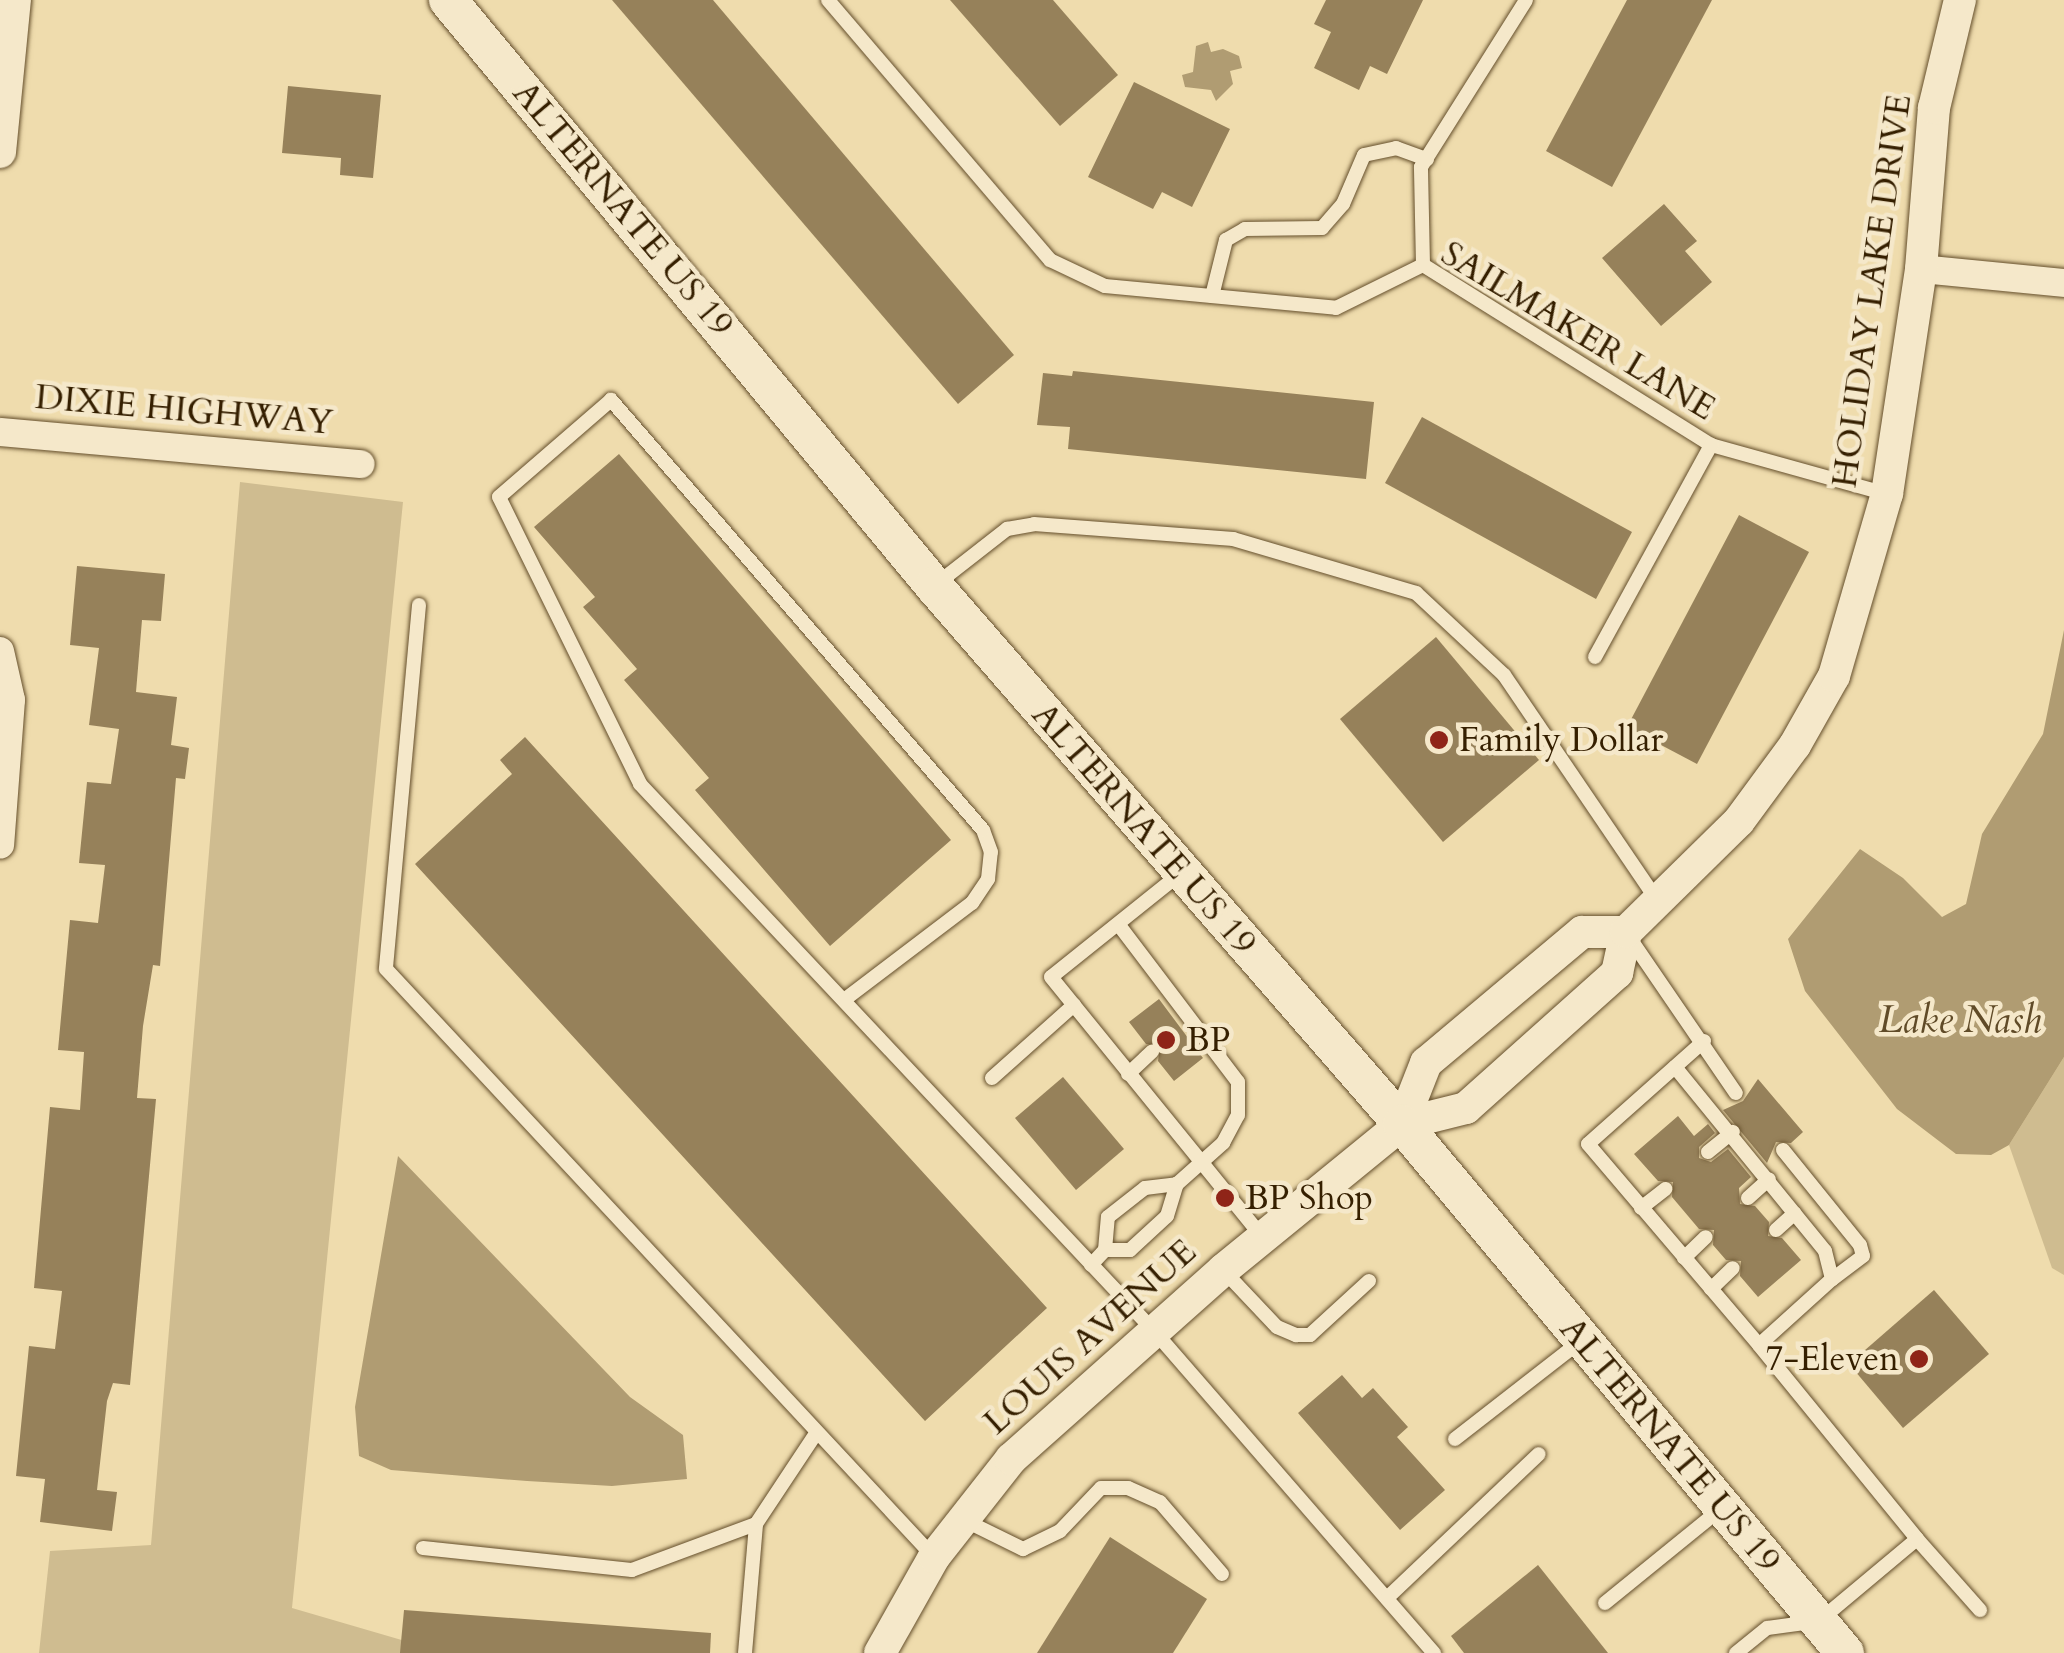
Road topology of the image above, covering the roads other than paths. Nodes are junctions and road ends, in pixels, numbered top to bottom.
1 (15, 0) edge
2 (448, 0) edge
3 (828, 0) edge
4 (1526, 0) edge
5 (1960, 0) edge
6 (0, 152) edge
7 (1427, 158) junction
8 (1423, 264) junction
9 (1921, 269) junction
10 (2064, 283) edge
11 (1212, 296) junction
12 (0, 432) edge
13 (1711, 446) junction
14 (361, 464) dead end
15 (1887, 494) junction
16 (934, 586) junction
17 (420, 605) dead end
18 (0, 651) edge
19 (1596, 657) dead end
20 (0, 845) edge
21 (1182, 873) junction
22 (1658, 902) junction
23 (1118, 924) junction
24 (1626, 932) junction
25 (844, 1000) junction
26 (1074, 1004) junction
27 (1704, 1041) junction
28 (1152, 1052) dead end
29 (1675, 1067) junction
30 (1128, 1074) junction
31 (992, 1078) dead end
32 (1736, 1094) dead end
33 (1402, 1124) junction
34 (1733, 1132) junction
35 (1782, 1150) dead end
36 (1708, 1152) dead end
37 (1200, 1165) junction
38 (1768, 1179) junction
39 (1177, 1184) junction
40 (1665, 1189) dead end
41 (1748, 1198) dead end
42 (1641, 1208) junction
43 (1796, 1213) junction
44 (1776, 1230) dead end
45 (1263, 1238) junction
46 (1706, 1238) dead end
47 (1105, 1250) junction
48 (1684, 1258) junction
49 (1091, 1265) junction
50 (1733, 1268) dead end
51 (1223, 1270) junction
52 (1832, 1278) junction
53 (1369, 1281) dead end
54 (1711, 1289) junction
55 (1154, 1332) junction
56 (1582, 1340) junction
57 (1759, 1345) junction
58 (817, 1432) junction
59 (1455, 1438) dead end
60 (1539, 1454) dead end
61 (1722, 1508) junction
62 (963, 1520) junction
63 (756, 1524) junction
64 (1917, 1540) junction
65 (422, 1548) dead end
66 (934, 1557) junction
67 (1222, 1574) dead end
68 (1387, 1598) junction
69 (1604, 1603) dead end
70 (1980, 1610) dead end
71 (1818, 1621) junction
72 (745, 1653) edge
73 (880, 1653) edge
74 (1434, 1653) edge
75 (1736, 1653) edge
76 (1846, 1653) edge

1 - 6 street
2 - 16 main road, ALTERNATE US 19
3 - 11 lane, SAILMAKER LANE
4 - 7 lane
5 - 9 street, HOLIDAY LAKE DRIVE
7 - 8 lane
7 - 11 lane
8 - 11 lane, SAILMAKER LANE
8 - 13 lane, SAILMAKER LANE
9 - 10 street
9 - 15 street, HOLIDAY LAKE DRIVE
12 - 14 street, DIXIE HIGHWAY
13 - 15 lane, SAILMAKER LANE
13 - 19 lane
15 - 22 street, HOLIDAY LAKE DRIVE
16 - 21 main road, ALTERNATE US 19
16 - 22 lane
17 - 58 lane
18 - 20 street
21 - 23 lane
21 - 33 main road, ALTERNATE US 19
22 - 24 street, HOLIDAY LAKE DRIVE
23 - 26 lane
23 - 37 lane
24 - 27 lane
24 - 33 street, HOLIDAY LAKE DRIVE
24 - 33 street
25 - 25 lane
25 - 49 lane
26 - 30 lane
26 - 31 lane
27 - 29 lane
27 - 32 lane
28 - 30 lane
29 - 34 lane
29 - 42 lane
30 - 37 lane
33 - 45 street, LOUIS AVENUE
33 - 56 main road, ALTERNATE US 19
34 - 36 lane
34 - 38 lane
35 - 52 lane
37 - 39 lane
37 - 45 lane
38 - 41 lane
38 - 43 lane
39 - 47 lane
39 - 47 lane
40 - 42 lane
42 - 48 lane
43 - 44 lane
43 - 52 lane
45 - 51 street, LOUIS AVENUE
46 - 48 lane
47 - 49 lane
48 - 54 lane
49 - 55 lane
50 - 54 lane
51 - 53 lane
51 - 55 street, LOUIS AVENUE
52 - 57 lane
54 - 57 lane
55 - 62 street, LOUIS AVENUE
55 - 68 lane
56 - 59 lane
56 - 61 main road, ALTERNATE US 19
57 - 64 lane
58 - 63 lane
58 - 66 lane
60 - 68 lane
61 - 69 lane
61 - 71 main road, ALTERNATE US 19
62 - 66 street, LOUIS AVENUE
62 - 67 lane
63 - 65 lane
63 - 72 lane
64 - 70 lane
64 - 71 lane
66 - 73 street, LOUIS AVENUE
68 - 74 lane
71 - 75 lane
71 - 76 main road, ALTERNATE US 19

